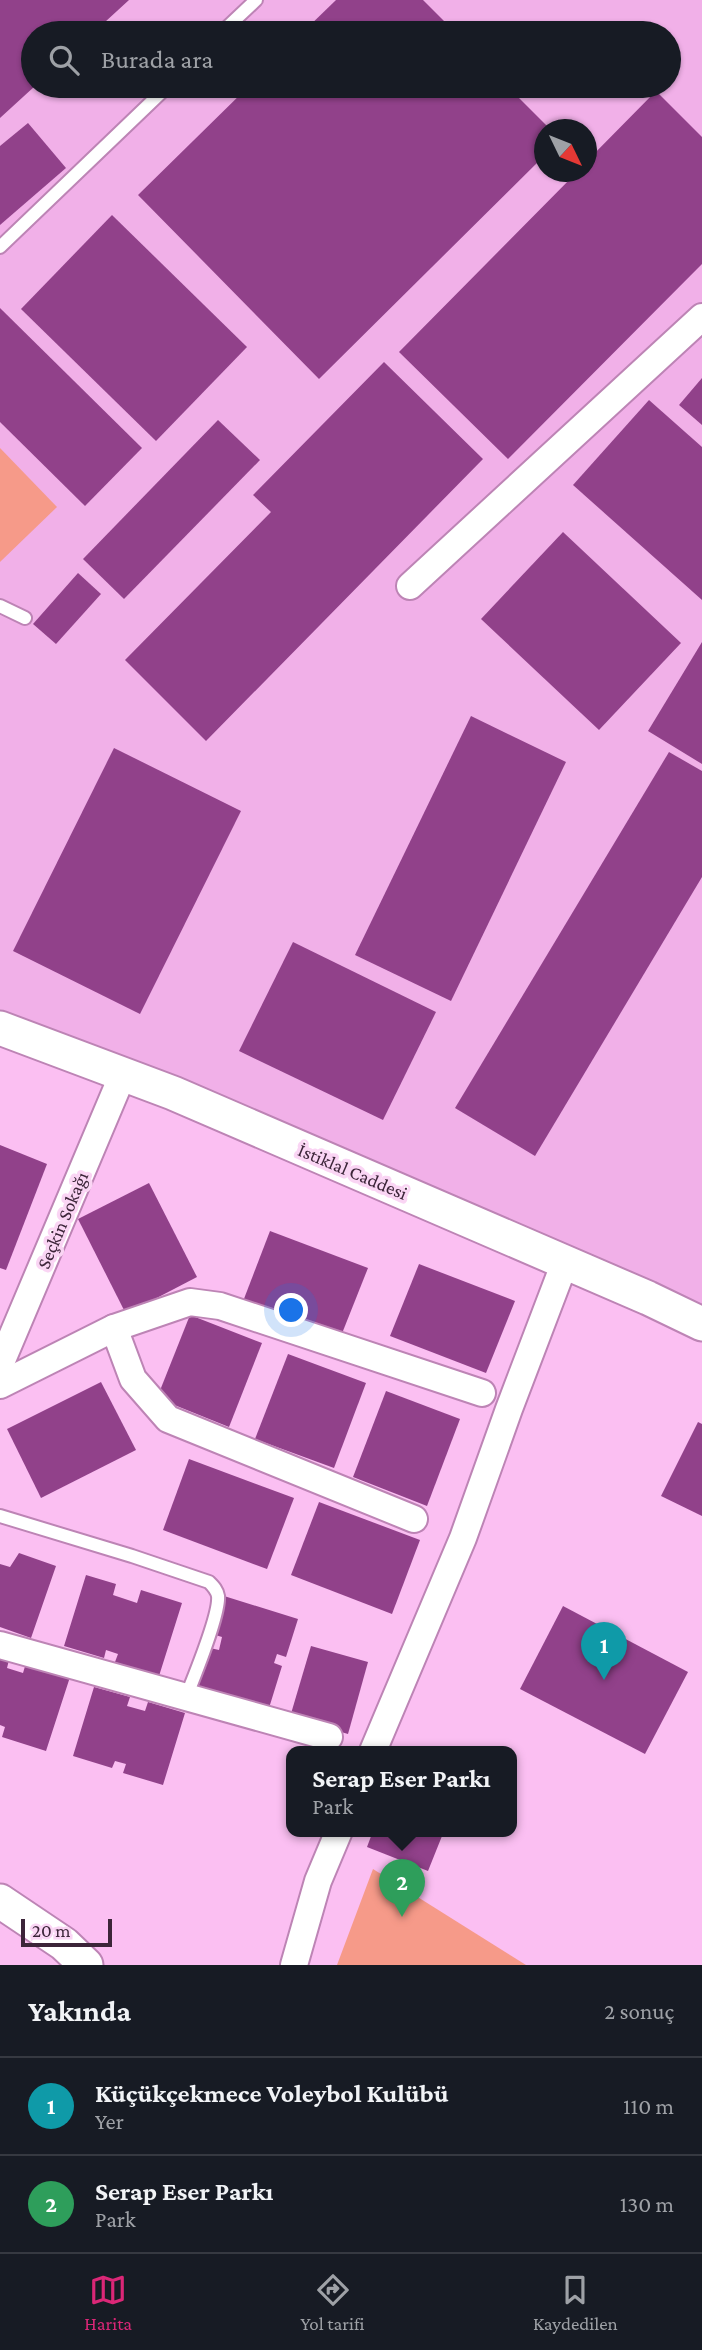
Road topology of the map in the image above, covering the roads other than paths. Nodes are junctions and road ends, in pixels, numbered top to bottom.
1 (256, 0) edge
2 (234, 21) edge
3 (155, 98) edge
4 (0, 247) edge
5 (702, 317) edge
6 (410, 586) dead end
7 (0, 606) edge
8 (25, 618) dead end
9 (0, 1028) edge
10 (123, 1074) junction
11 (565, 1262) junction
12 (702, 1324) edge
13 (114, 1328) junction
14 (0, 1365) edge
15 (0, 1385) edge
16 (482, 1392) dead end
17 (0, 1516) edge
18 (414, 1519) dead end
19 (0, 1645) edge
20 (186, 1697) junction
21 (329, 1737) dead end
22 (375, 1746) edge
23 (336, 1837) edge
24 (0, 1901) edge
25 (86, 1965) edge
26 (294, 1965) edge

1 - 2 lane
3 - 4 lane
5 - 6 street
7 - 8 lane
9 - 10 street, İstiklal Caddesi
10 - 11 street, İstiklal Caddesi
10 - 14 street, Seçkin Sokağı
11 - 12 street, İstiklal Caddesi
11 - 22 street
13 - 15 street
13 - 16 street
13 - 18 street
17 - 20 lane
19 - 20 street
20 - 21 street
23 - 26 street
24 - 25 street

